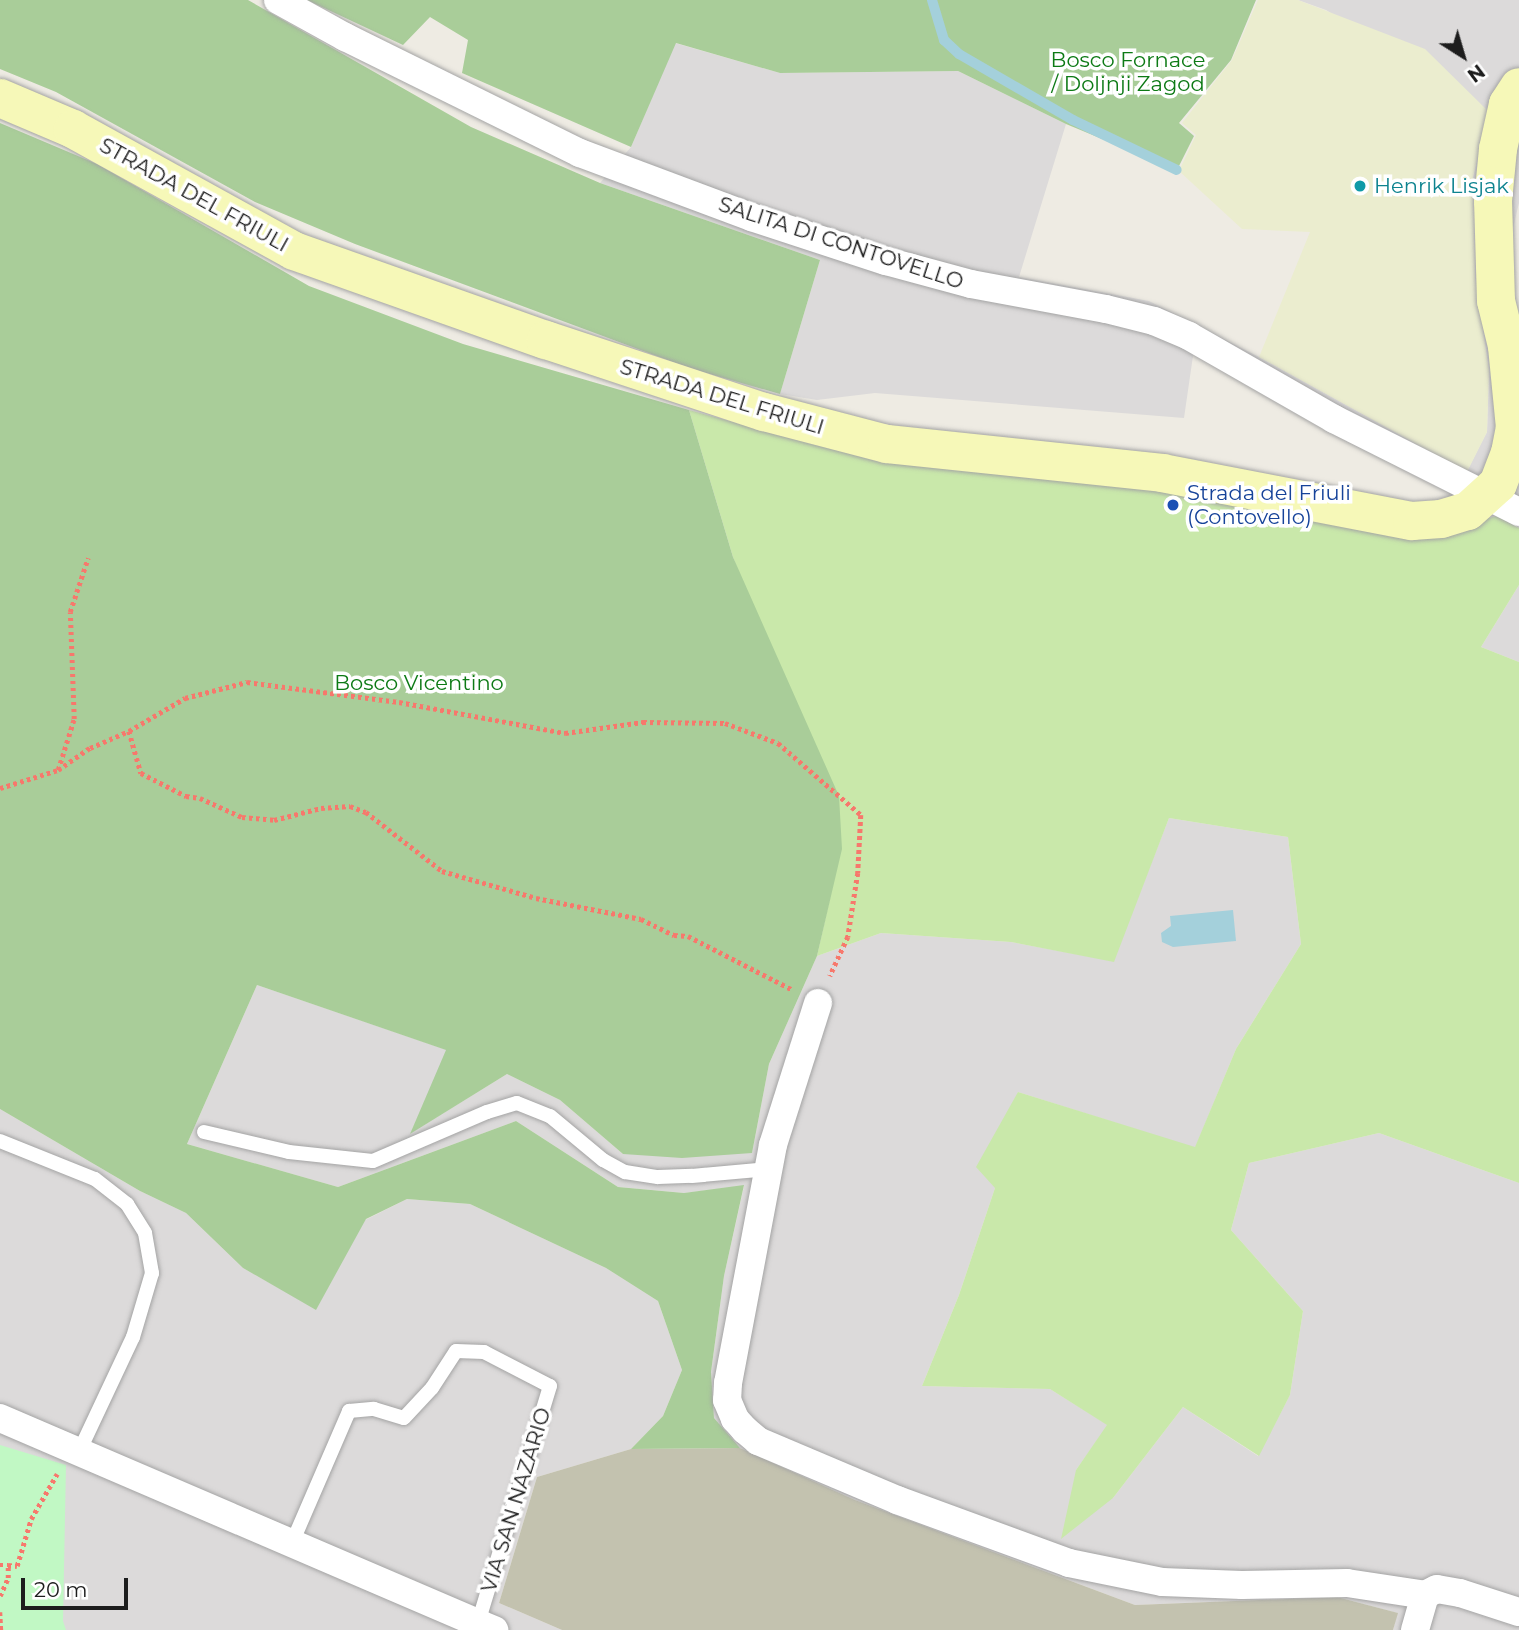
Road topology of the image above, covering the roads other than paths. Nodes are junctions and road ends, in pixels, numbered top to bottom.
1 (278, 0) edge
2 (1519, 87) edge
3 (0, 98) edge
4 (1503, 504) edge
5 (818, 1003) road end
6 (204, 1132) dead end
7 (0, 1141) edge
8 (769, 1169) junction
9 (0, 1418) edge
10 (79, 1452) junction
11 (292, 1543) junction
12 (1425, 1595) junction
13 (1519, 1612) edge
14 (486, 1627) edge
15 (1415, 1630) edge

1 - 4 street, SALITA DI CONTOVELLO
2 - 4 main road
3 - 4 main road, STRADA DEL FRIULI
5 - 8 street
6 - 8 lane
7 - 10 lane
8 - 12 street
9 - 10 street, VIA SAN NAZARIO
10 - 11 street, VIA SAN NAZARIO
11 - 14 street, VIA SAN NAZARIO
11 - 14 lane, VIA SAN NAZARIO
12 - 13 street
12 - 15 street

